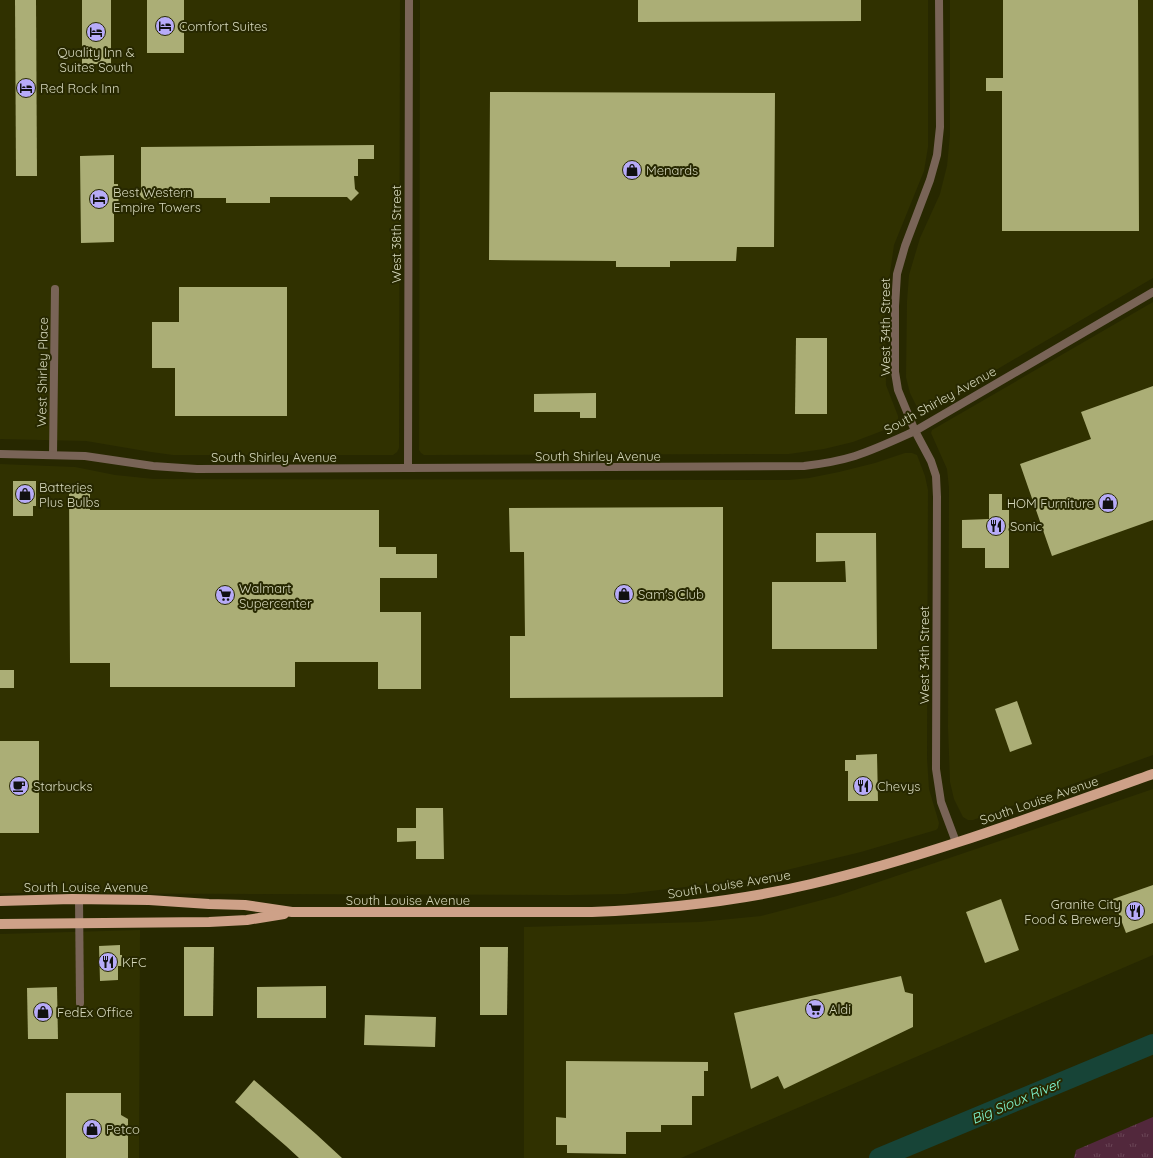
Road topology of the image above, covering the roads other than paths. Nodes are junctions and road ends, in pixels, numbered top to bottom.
1 (409, 0) edge
2 (939, 0) edge
3 (55, 289) dead end
4 (1153, 292) edge
5 (915, 431) junction
6 (0, 454) edge
7 (53, 455) junction
8 (408, 468) junction
9 (1153, 774) edge
10 (956, 842) junction
11 (79, 899) junction
12 (0, 901) edge
13 (292, 912) junction
14 (79, 922) junction
15 (0, 924) edge
16 (80, 1003) dead end

1 - 8 street, West 38th Street
2 - 5 street, West 34th Street
3 - 7 street, West Shirley Place
4 - 5 street, South Shirley Avenue
5 - 8 street, South Shirley Avenue
5 - 10 street, West 34th Street
6 - 7 street, South Shirley Avenue
7 - 8 street, South Shirley Avenue
9 - 10 main road, South Louise Avenue
10 - 13 main road, South Louise Avenue
11 - 12 main road, South Louise Avenue
11 - 13 main road, South Louise Avenue
11 - 14 street
13 - 14 main road, South Louise Avenue
14 - 15 main road, South Louise Avenue
14 - 16 street

